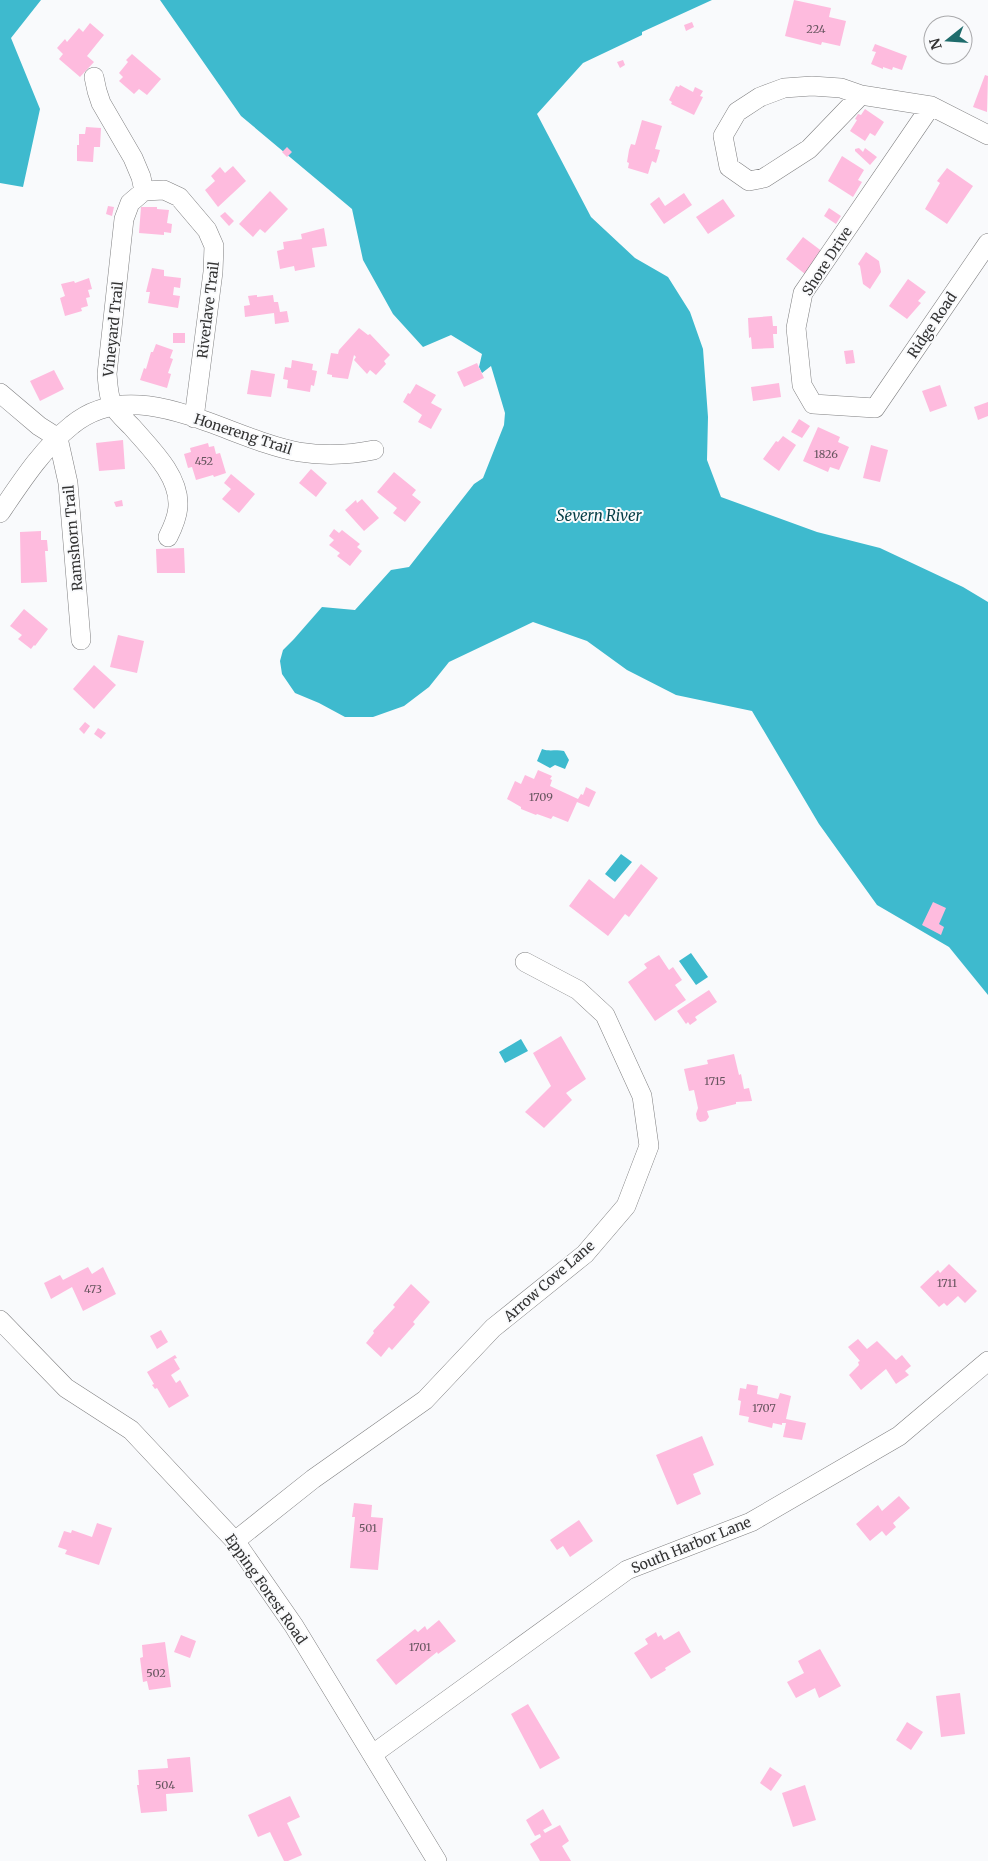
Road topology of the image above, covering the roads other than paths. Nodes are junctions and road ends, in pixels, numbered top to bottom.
1 (94, 77) dead end
2 (860, 94) junction
3 (931, 106) junction
4 (988, 134) edge
5 (144, 191) junction
6 (988, 243) edge
7 (0, 393) edge
8 (112, 405) junction
9 (875, 408) joint
10 (194, 418) junction
11 (58, 438) junction
12 (374, 450) dead end
13 (0, 513) edge
14 (168, 537) dead end
15 (81, 640) dead end
16 (525, 962) dead end
17 (0, 1320) edge
18 (988, 1361) edge
19 (235, 1541) junction
20 (373, 1754) junction
21 (437, 1861) edge

1 - 5 street
2 - 2 street
2 - 3 street
3 - 4 street
3 - 9 street, Shore Drive
5 - 8 street, Vineyard Trail
5 - 10 street, Riverlave Trail
6 - 9 street, Ridge Road
7 - 11 street
8 - 10 street, Honereng Trail
8 - 11 street
8 - 14 street
10 - 12 street, Honereng Trail
11 - 13 street
11 - 15 street, Ramshorn Trail
16 - 19 street, Arrow Cove Lane
17 - 19 street, Epping Forest Road
18 - 20 street, South Harbor Lane
19 - 20 street, Epping Forest Road
20 - 21 street, Epping Forest Road

